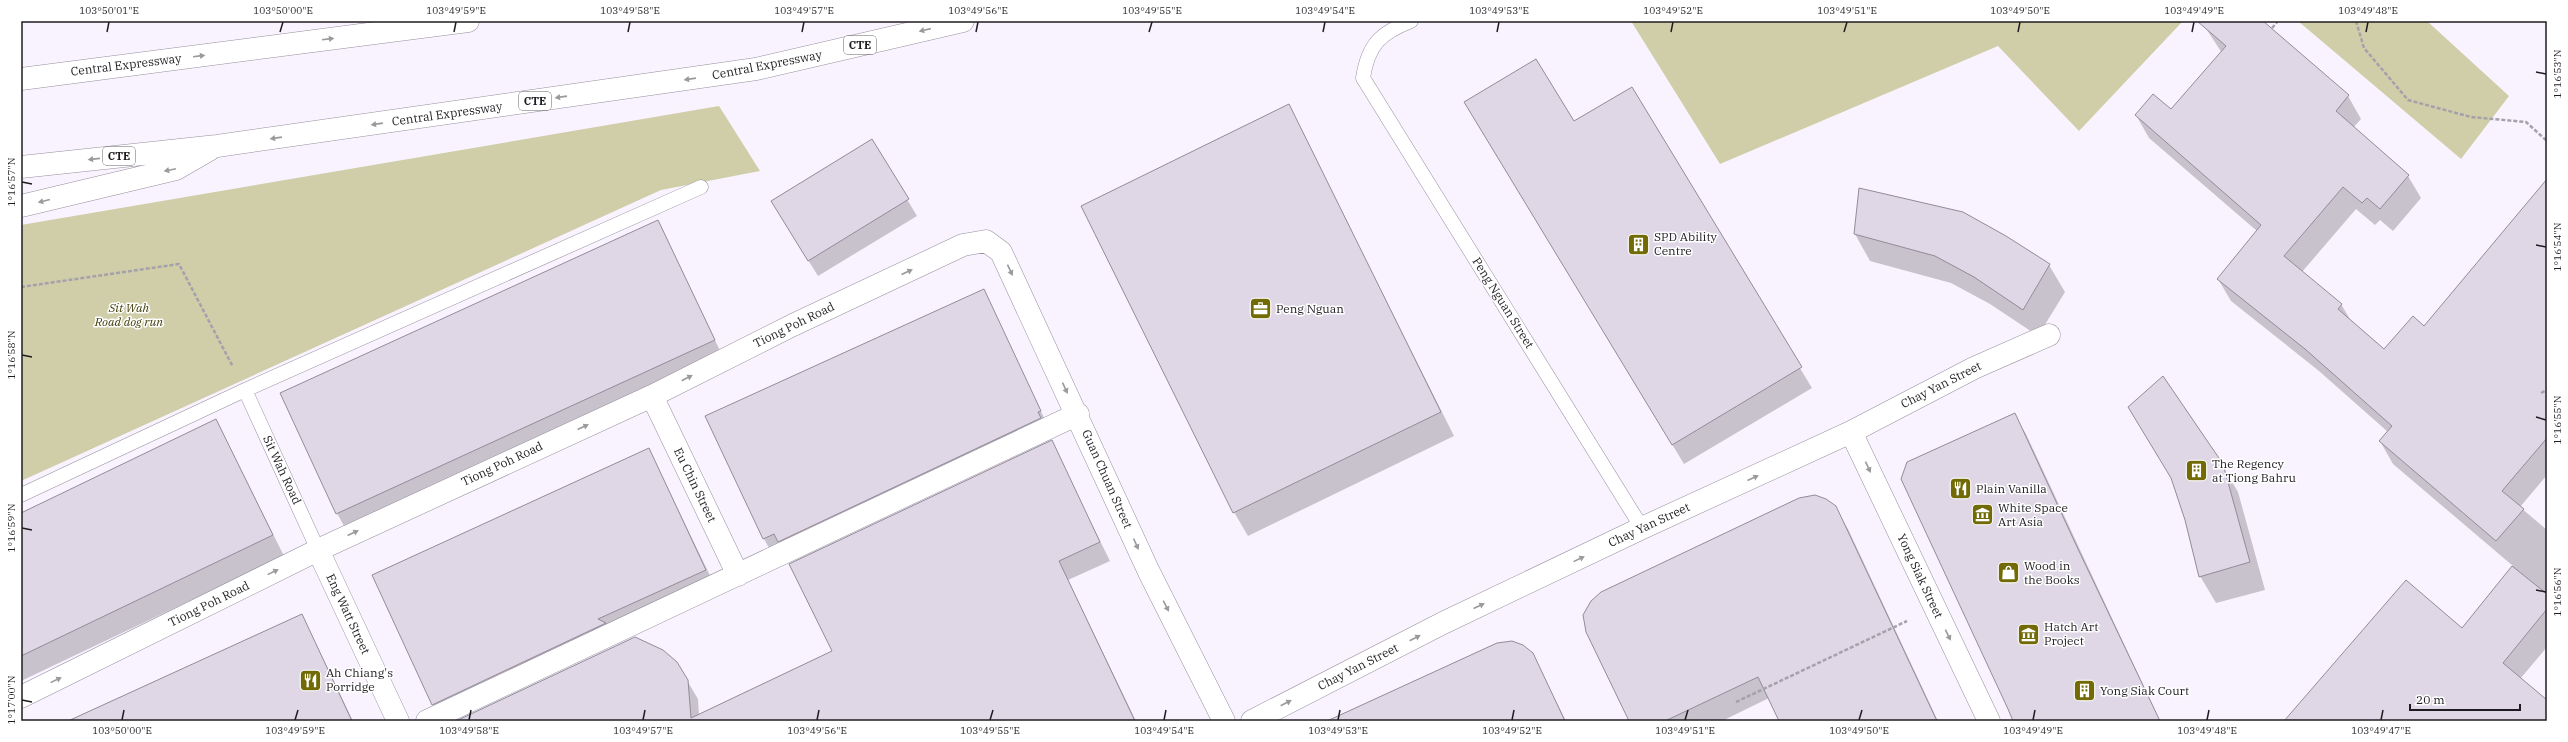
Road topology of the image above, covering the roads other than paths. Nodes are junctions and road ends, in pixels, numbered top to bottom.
1 (468, 21) edge
2 (963, 21) edge
3 (1411, 21) edge
4 (26, 78) edge
5 (217, 146) junction
6 (21, 167) edge
7 (701, 187) dead end
8 (21, 206) edge
9 (986, 241) joint
10 (2049, 335) dead end
11 (245, 390) junction
12 (652, 396) junction
13 (1078, 414) junction
14 (1851, 432) junction
15 (21, 495) edge
16 (1642, 528) junction
17 (318, 550) junction
18 (738, 575) junction
19 (21, 697) edge
20 (398, 721) edge
21 (427, 721) edge
22 (1224, 721) edge
23 (1252, 721) edge
24 (1989, 721) edge

4 -> 1 main road, Central Expressway
2 -> 5 main road, Central Expressway / CTE
3 - 16 lane, Peng Nguan Street
5 -> 6 main road, Central Expressway / CTE
5 -> 8 main road
7 - 11 lane
12 -> 9 main road, Tiong Poh Road
9 -> 13 main road, Guan Chuan Street
10 - 14 main road, Chay Yan Street
11 - 15 lane
11 - 17 lane, Sit Wah Road
17 -> 12 main road, Tiong Poh Road
12 - 18 main road, Eu Chin Street
13 - 18 main road
13 -> 22 main road, Guan Chuan Street
16 -> 14 main road, Chay Yan Street
14 -> 24 main road, Yong Siak Street
23 -> 16 main road, Chay Yan Street
19 -> 17 main road, Tiong Poh Road
17 - 20 main road, Eng Watt Street
18 - 21 main road

